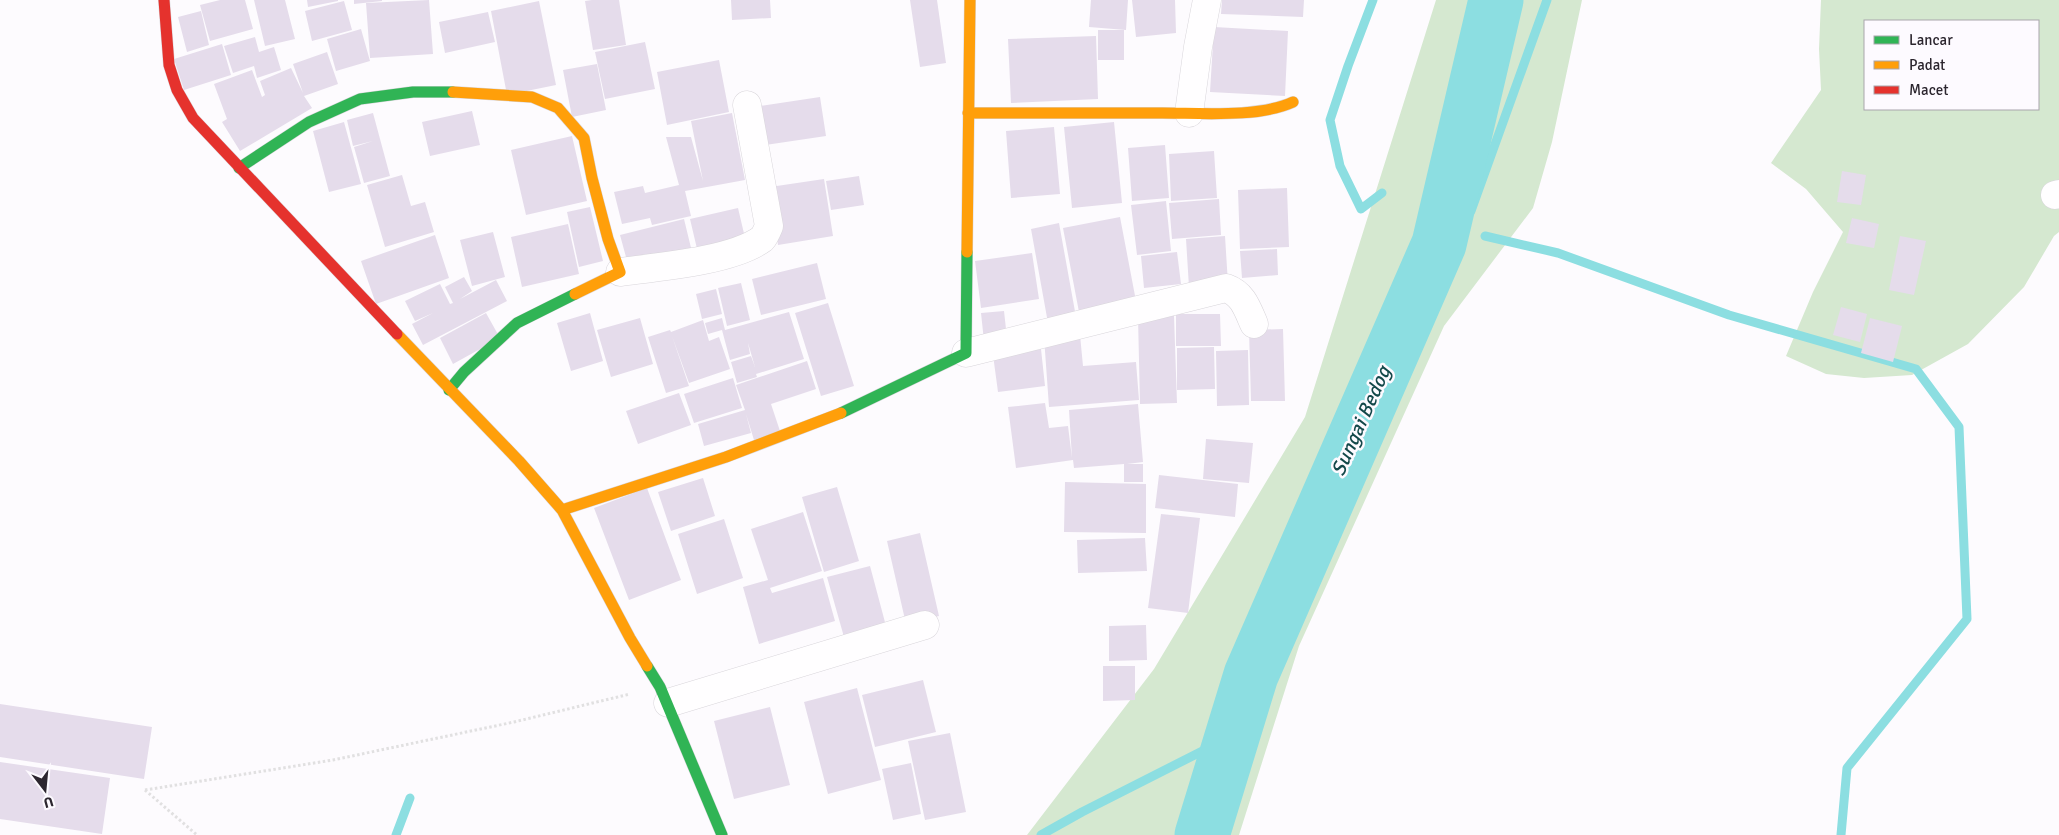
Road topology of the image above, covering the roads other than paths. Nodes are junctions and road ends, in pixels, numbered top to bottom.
1 (164, 0) edge
2 (970, 0) edge
3 (1208, 0) edge
4 (1293, 102) dead end
5 (747, 105) dead end
6 (968, 113) junction
7 (1189, 113) junction
8 (239, 168) junction
9 (620, 272) junction
10 (1254, 324) dead end
11 (966, 353) junction
12 (449, 390) junction
13 (562, 510) junction
14 (925, 625) dead end
15 (664, 695) junction
16 (722, 835) edge

1 - 8 street
2 - 6 street
3 - 7 street
4 - 7 street
5 - 9 street
6 - 7 street
6 - 11 street
8 - 9 street
8 - 12 street
9 - 12 street
10 - 11 street
11 - 13 street
12 - 13 street
13 - 15 street
14 - 15 street
15 - 16 street

